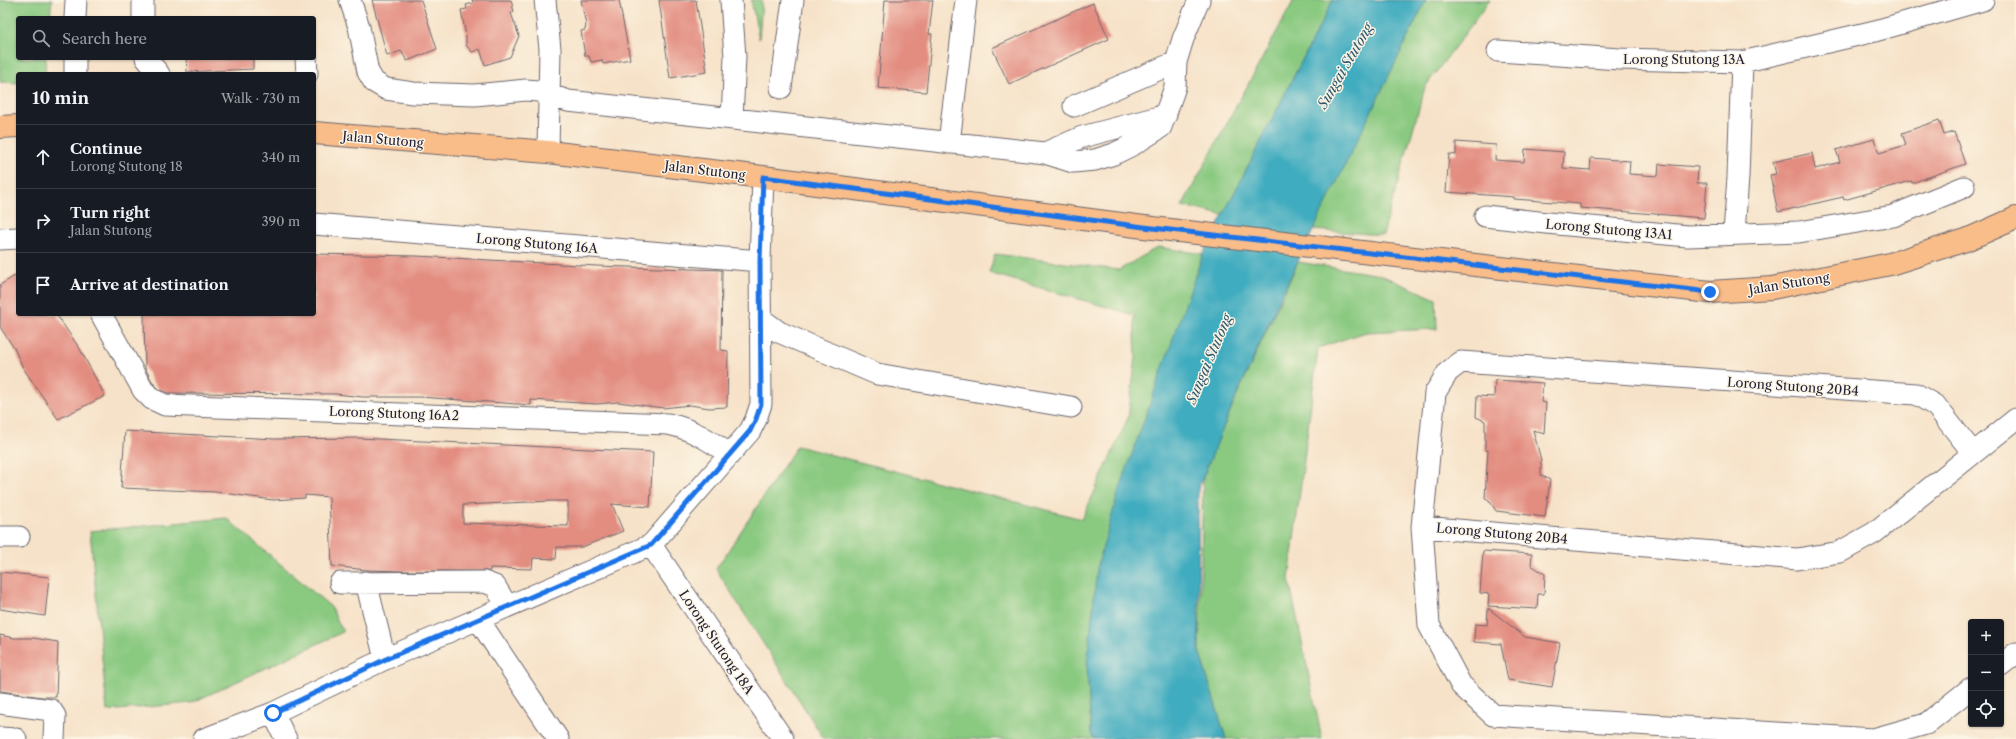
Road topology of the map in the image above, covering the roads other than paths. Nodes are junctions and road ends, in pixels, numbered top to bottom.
1 (76, 0) edge
2 (143, 0) edge
3 (350, 0) edge
4 (545, 0) edge
5 (731, 0) edge
6 (793, 0) edge
7 (966, 0) edge
8 (1199, 0) edge
9 (1983, 0) edge
10 (76, 16) edge
11 (143, 16) edge
12 (1498, 51) dead end
13 (75, 60) edge
14 (148, 60) edge
15 (306, 60) edge
16 (1176, 62) junction
17 (1742, 62) junction
18 (75, 72) edge
19 (157, 72) edge
20 (307, 72) edge
21 (781, 88) dead end
22 (550, 95) junction
23 (1074, 106) dead end
24 (732, 118) junction
25 (0, 126) edge
26 (16, 126) edge
27 (316, 133) edge
28 (949, 143) junction
29 (548, 152) junction
30 (763, 177) junction
31 (1964, 187) dead end
32 (1485, 216) dead end
33 (2016, 218) edge
34 (316, 224) edge
35 (1734, 233) junction
36 (16, 238) edge
37 (0, 239) edge
38 (760, 261) junction
39 (102, 316) edge
40 (760, 318) junction
41 (1071, 407) dead end
42 (2016, 419) edge
43 (1973, 453) junction
44 (729, 454) junction
45 (1422, 527) junction
46 (651, 545) junction
47 (366, 582) junction
48 (340, 583) dead end
49 (507, 606) junction
50 (478, 619) junction
51 (2016, 653) edge
52 (386, 659) junction
53 (2004, 663) edge
54 (1968, 690) edge
55 (0, 702) edge
56 (273, 713) junction
57 (0, 738) edge
58 (16, 739) edge
59 (54, 739) edge
60 (204, 739) edge
61 (286, 739) edge
62 (558, 739) edge
63 (783, 739) edge

1 - 10 street
2 - 11 street
3 - 22 street
4 - 22 street
5 - 24 street
6 - 21 street
7 - 28 street
8 - 16 street
9 - 17 street, Lorong Stutong 13A
12 - 17 street, Lorong Stutong 13A
13 - 18 street
14 - 19 street
15 - 20 street
16 - 23 street
16 - 28 street
17 - 35 street
22 - 24 street
22 - 29 street
24 - 28 street
25 - 26 main road
27 - 29 main road, Jalan Stutong
29 - 30 main road, Jalan Stutong
30 - 33 main road, Jalan Stutong
30 - 38 street
31 - 35 street, Lorong Stutong 13A1
32 - 35 street, Lorong Stutong 13A1
34 - 38 street, Lorong Stutong 16A
36 - 37 street
38 - 40 street
39 - 44 street, Lorong Stutong 16A2
40 - 41 street
40 - 44 street
42 - 43 street, Lorong Stutong 20B4
43 - 45 street, Lorong Stutong 20B4
43 - 45 street, Lorong Stutong 20B4
44 - 46 street
45 - 54 street
46 - 49 street
46 - 63 street, Lorong Stutong 18A
47 - 48 street
47 - 49 street
47 - 52 street
49 - 50 street
50 - 52 street
50 - 62 street
51 - 53 street
52 - 56 street
55 - 59 street
56 - 60 street
56 - 61 street
57 - 58 street

